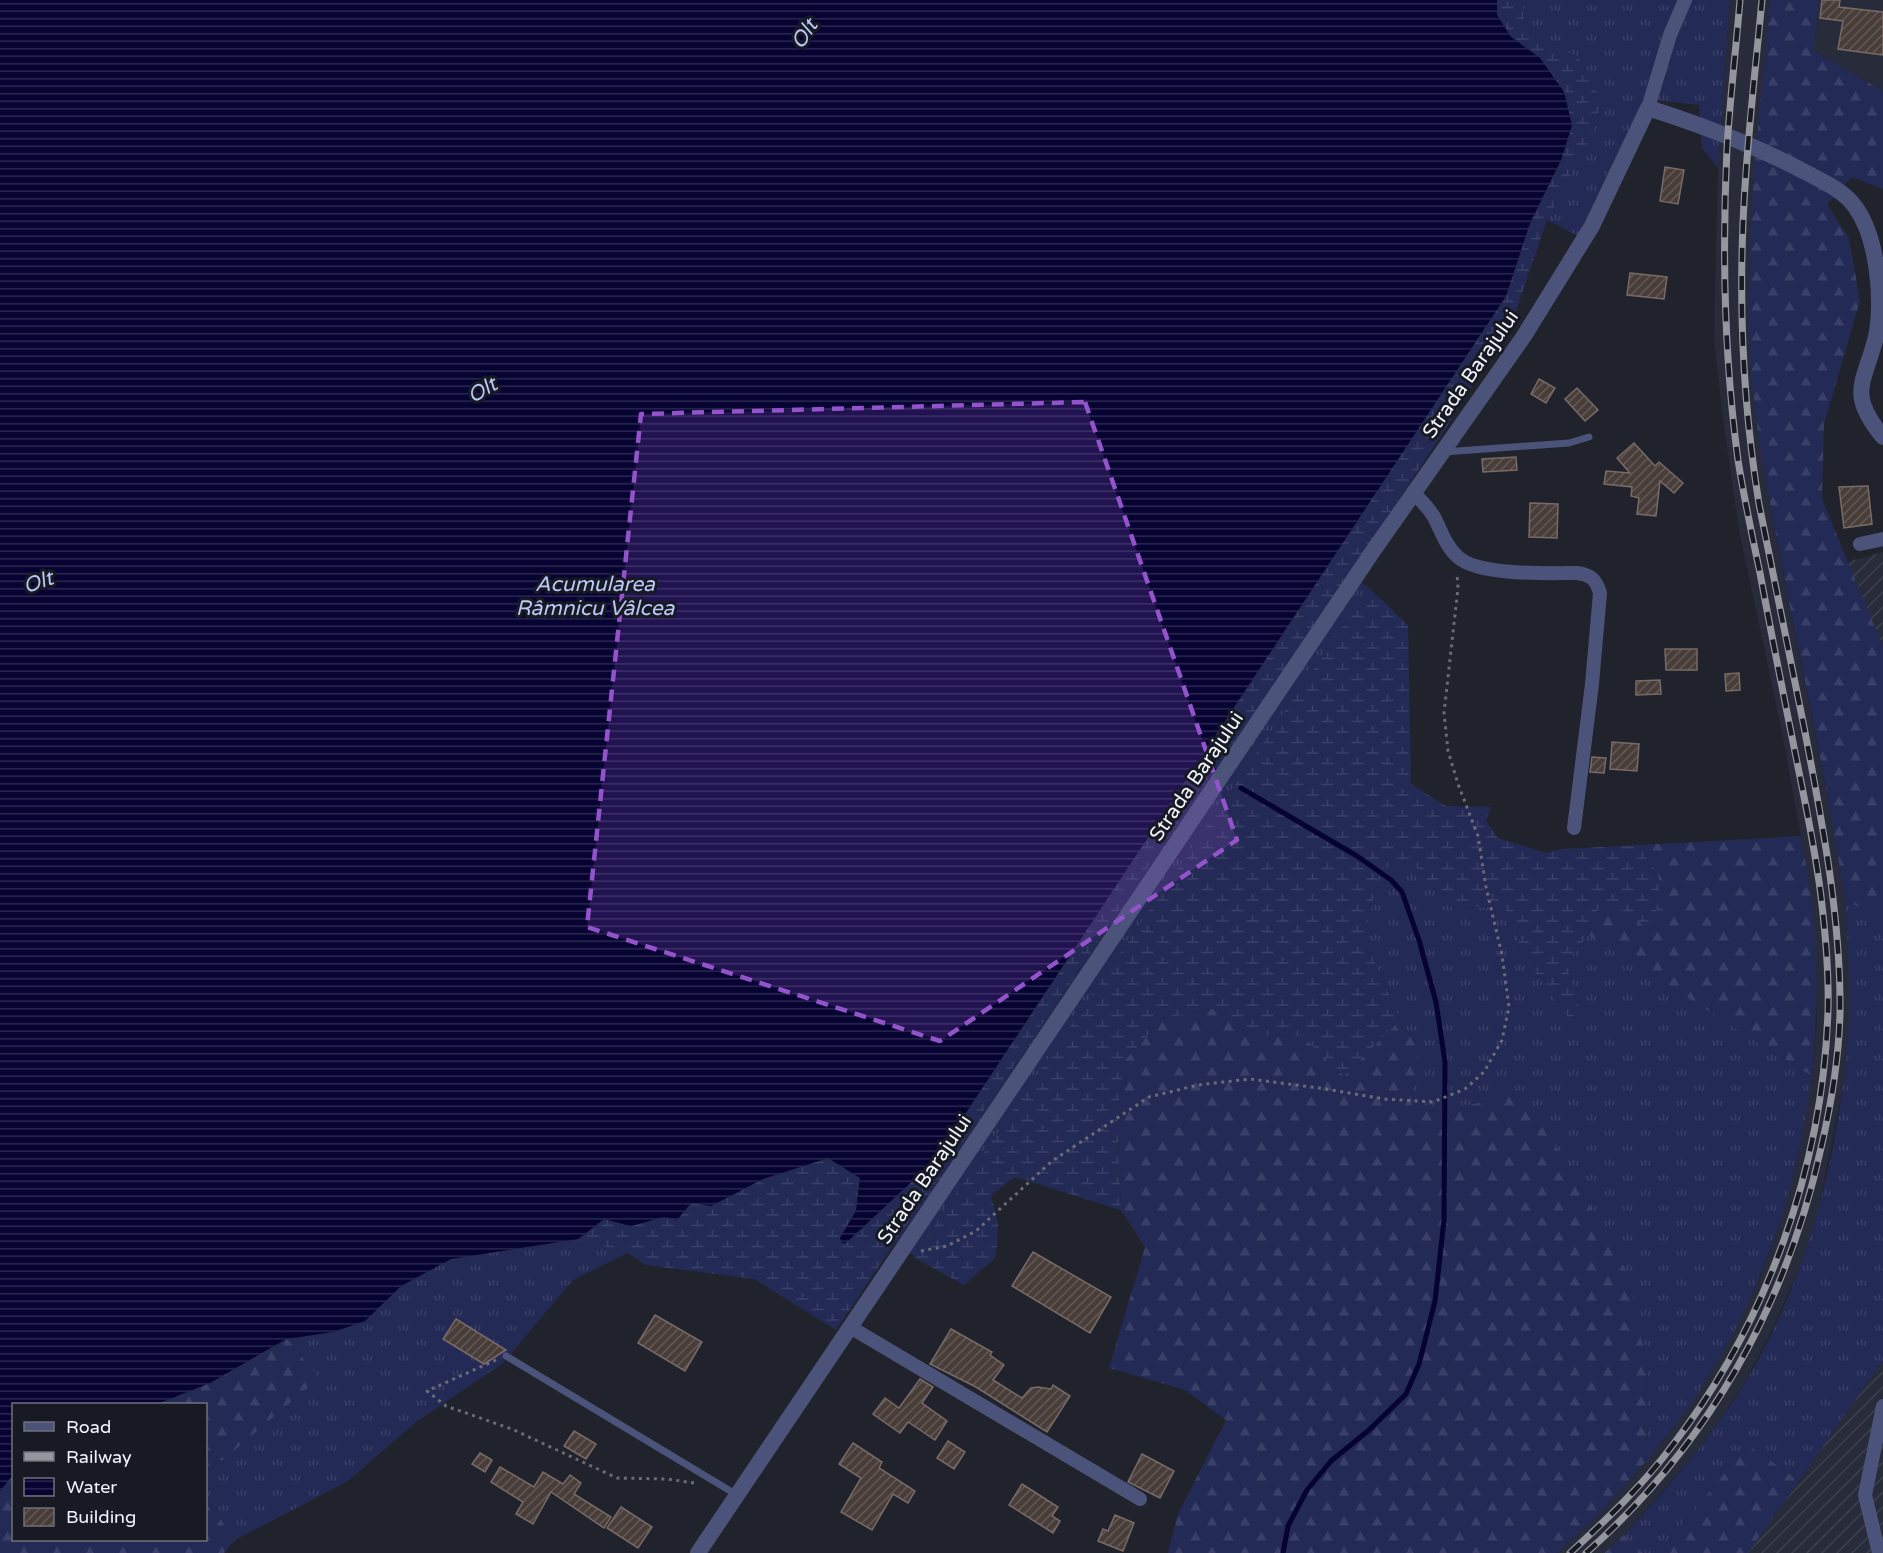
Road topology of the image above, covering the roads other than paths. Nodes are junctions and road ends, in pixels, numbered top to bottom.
1 (1685, 0) edge
2 (1648, 108) junction
3 (1589, 437) dead end
4 (1883, 437) edge
5 (1441, 453) junction
6 (1413, 492) junction
7 (1883, 539) edge
8 (1860, 544) dead end
9 (1574, 828) dead end
10 (850, 1327) junction
11 (506, 1356) road end
12 (1883, 1406) edge
13 (737, 1495) junction
14 (1140, 1499) dead end
15 (698, 1553) edge
16 (1879, 1553) edge

1 - 2 street, Strada Barajului
2 - 4 street
2 - 5 street, Strada Barajului
3 - 5 lane
5 - 6 street, Strada Barajului
6 - 9 street
6 - 10 street, Strada Barajului
7 - 8 street
10 - 13 street, Strada Barajului
10 - 14 street
11 - 13 lane
12 - 16 street
13 - 15 street, Strada Barajului

